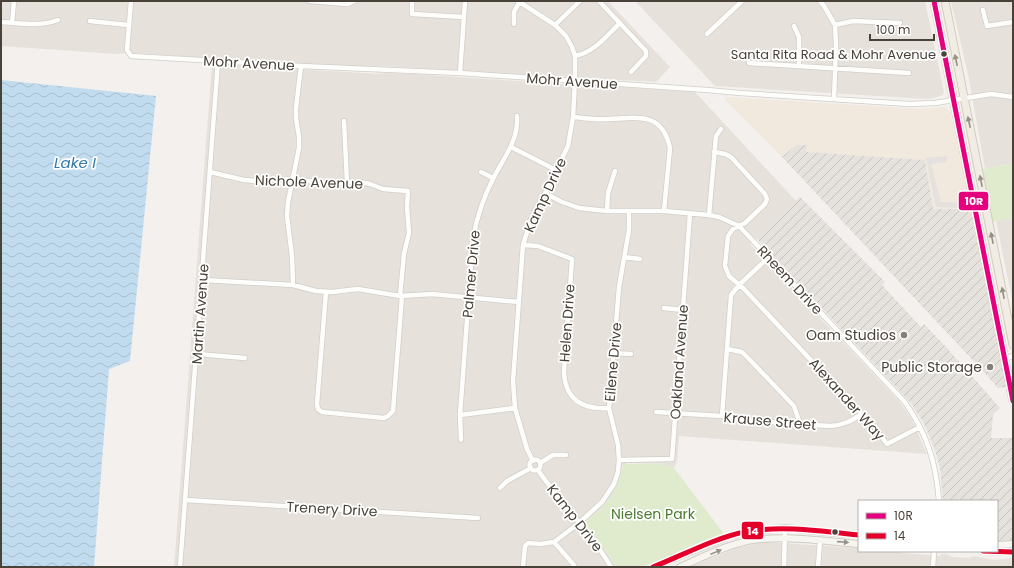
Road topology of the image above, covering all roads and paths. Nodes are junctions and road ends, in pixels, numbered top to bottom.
1 (14, 1) edge
2 (130, 1) edge
3 (310, 1) edge
4 (354, 1) edge
5 (412, 1) edge
6 (465, 1) edge
7 (519, 1) edge
8 (580, 1) edge
9 (599, 1) edge
10 (742, 1) edge
11 (820, 1) edge
12 (934, 1) edge
13 (945, 1) edge
14 (983, 10) dead end
15 (464, 17) junction
16 (58, 20) dead end
17 (90, 21) dead end
18 (1, 22) edge
19 (12, 22) junction
20 (1013, 22) edge
21 (620, 23) junction
22 (900, 23) dead end
23 (514, 24) dead end
24 (128, 25) junction
25 (555, 25) junction
26 (835, 25) junction
27 (794, 26) dead end
28 (707, 34) dead end
29 (575, 56) junction
30 (218, 61) junction
31 (749, 63) dead end
32 (301, 66) junction
33 (799, 66) junction
34 (836, 69) junction
35 (631, 72) dead end
36 (460, 73) junction
37 (910, 73) dead end
38 (575, 81) junction
39 (1013, 97) edge
40 (964, 98) junction
41 (834, 99) junction
42 (953, 100) junction
43 (517, 116) dead end
44 (573, 117) junction
45 (344, 121) dead end
46 (721, 129) dead end
47 (511, 147) junction
48 (714, 152) junction
49 (556, 170) junction
50 (615, 171) dead end
51 (210, 172) junction
52 (481, 172) dead end
53 (493, 178) junction
54 (292, 179) junction
55 (347, 182) junction
56 (545, 193) junction
57 (607, 211) junction
58 (629, 211) junction
59 (664, 211) junction
60 (690, 213) junction
61 (709, 215) junction
62 (739, 226) junction
63 (523, 245) junction
64 (624, 257) junction
65 (769, 257) junction
66 (640, 259) dead end
67 (203, 280) junction
68 (293, 285) junction
69 (740, 285) junction
70 (326, 292) junction
71 (401, 296) junction
72 (468, 297) junction
73 (519, 302) junction
74 (664, 308) dead end
75 (683, 310) junction
76 (1013, 345) edge
77 (727, 349) junction
78 (613, 353) junction
79 (197, 354) junction
80 (631, 354) dead end
81 (1013, 356) edge
82 (245, 358) dead end
83 (1004, 359) junction
84 (1013, 401) edge
85 (515, 408) junction
86 (608, 408) junction
87 (656, 412) dead end
88 (675, 414) junction
89 (862, 414) junction
90 (460, 415) junction
91 (722, 416) junction
92 (800, 424) junction
93 (920, 427) junction
94 (461, 440) dead end
95 (566, 455) dead end
96 (533, 460) junction
97 (619, 460) junction
98 (540, 463) junction
99 (530, 468) junction
100 (538, 470) junction
101 (500, 488) dead end
102 (186, 500) junction
103 (938, 500) edge
104 (478, 518) dead end
105 (579, 523) junction
106 (785, 528) junction
107 (858, 535) edge
108 (785, 538) junction
109 (820, 541) junction
110 (554, 542) junction
111 (858, 544) edge
112 (1013, 544) edge
113 (998, 545) edge
114 (934, 552) edge
115 (998, 552) edge
116 (1013, 552) edge
117 (180, 567) edge
118 (523, 567) edge
119 (574, 567) edge
120 (611, 567) edge
121 (653, 567) edge
122 (680, 567) edge
123 (784, 567) edge
124 (818, 567) edge
125 (933, 567) edge

1 - 19 street
2 - 24 street
3 - 4 street
5 - 15 street
6 - 15 street
7 - 23 street
7 - 25 street, Kamp Drive
8 - 25 street
9 - 21 street
10 - 28 street
11 - 26 street
12 - 42 main road
40 -> 13 main road
14 - 20 street
15 - 36 street
16 - 19 street
17 - 24 street
18 - 19 street
21 - 29 street
21 - 35 street
22 - 26 street
24 - 30 street, Mohr Avenue
25 - 29 street, Kamp Drive
26 - 34 street
27 - 33 street
29 - 38 street, Kamp Drive
30 - 32 street, Mohr Avenue
30 - 51 street, Martin Avenue
31 - 33 street
32 - 36 street, Mohr Avenue
32 - 54 street
33 - 34 street
34 - 37 street
34 - 41 street
36 - 38 street, Mohr Avenue
38 - 41 street, Mohr Avenue
38 - 44 street, Kamp Drive
39 - 40 street, Mohr Avenue
40 - 42 street, Mohr Avenue
76 -> 40 main road
41 - 42 street, Mohr Avenue
42 - 83 main road
43 - 47 street, Palmer Drive
44 - 49 street, Kamp Drive
44 - 59 street
45 - 55 street
46 - 48 street
47 - 49 street
47 - 53 street, Palmer Drive
48 - 61 street
48 - 62 street, Alexander Way
49 - 56 street, Kamp Drive
50 - 57 street
51 - 54 street, Nichole Avenue
51 - 67 street, Martin Avenue
52 - 53 street
53 - 72 street, Palmer Drive
54 - 55 street, Nichole Avenue
54 - 68 street
55 - 71 street, Nichole Avenue
56 - 57 street, Rheem Drive
56 - 63 street, Kamp Drive
57 - 58 street, Rheem Drive
58 - 59 street, Rheem Drive
58 - 64 street, Eilene Drive
59 - 60 street, Rheem Drive
60 - 61 street, Rheem Drive
60 - 75 street, Oakland Avenue
61 - 62 street, Rheem Drive
62 - 65 street, Rheem Drive
62 - 69 street, Alexander Way
63 - 73 street, Kamp Drive
63 - 86 street, Helen Drive
64 - 66 street
64 - 78 street, Eilene Drive
65 - 69 street
65 - 93 street, Rheem Drive
67 - 68 street
67 - 79 street, Martin Avenue
68 - 70 street
69 - 77 street
69 - 89 street, Alexander Way
70 - 71 street
70 - 71 street
71 - 72 street
72 - 73 street
72 - 90 street, Palmer Drive
73 - 85 street, Kamp Drive
74 - 75 street
75 - 88 street, Oakland Avenue
77 - 91 street
77 - 92 street
78 - 80 street
78 - 86 street, Eilene Drive
79 - 82 street
79 - 102 street, Martin Avenue
81 - 83 street
83 - 84 main road
85 - 90 street
85 - 96 street, Kamp Drive
86 - 97 street, Eilene Drive
87 - 88 street, Krause Street
88 - 91 street, Krause Street
88 - 97 street, Oakland Avenue
89 - 92 street, Krause Street
89 - 93 street, Alexander Way
90 - 94 street, Palmer Drive
91 - 92 street, Krause Street
93 - 103 street, Rheem Drive
95 - 98 street
96 - 98 street
96 - 99 street
97 - 105 street, Eilene Drive
98 - 100 street
99 - 100 street
99 - 101 street
100 - 105 street, Kamp Drive
102 - 104 street, Trenery Drive
102 - 117 street, Martin Avenue
105 - 110 street, Eilene Drive
105 - 120 street, Kamp Drive
106 - 107 main road
106 - 108 street
106 - 121 main road
108 - 109 main road
122 -> 108 main road
108 - 123 street
109 -> 111 main road
109 - 124 street
110 - 118 street
110 - 119 street
112 - 113 main road
114 - 125 street
115 - 116 main road

